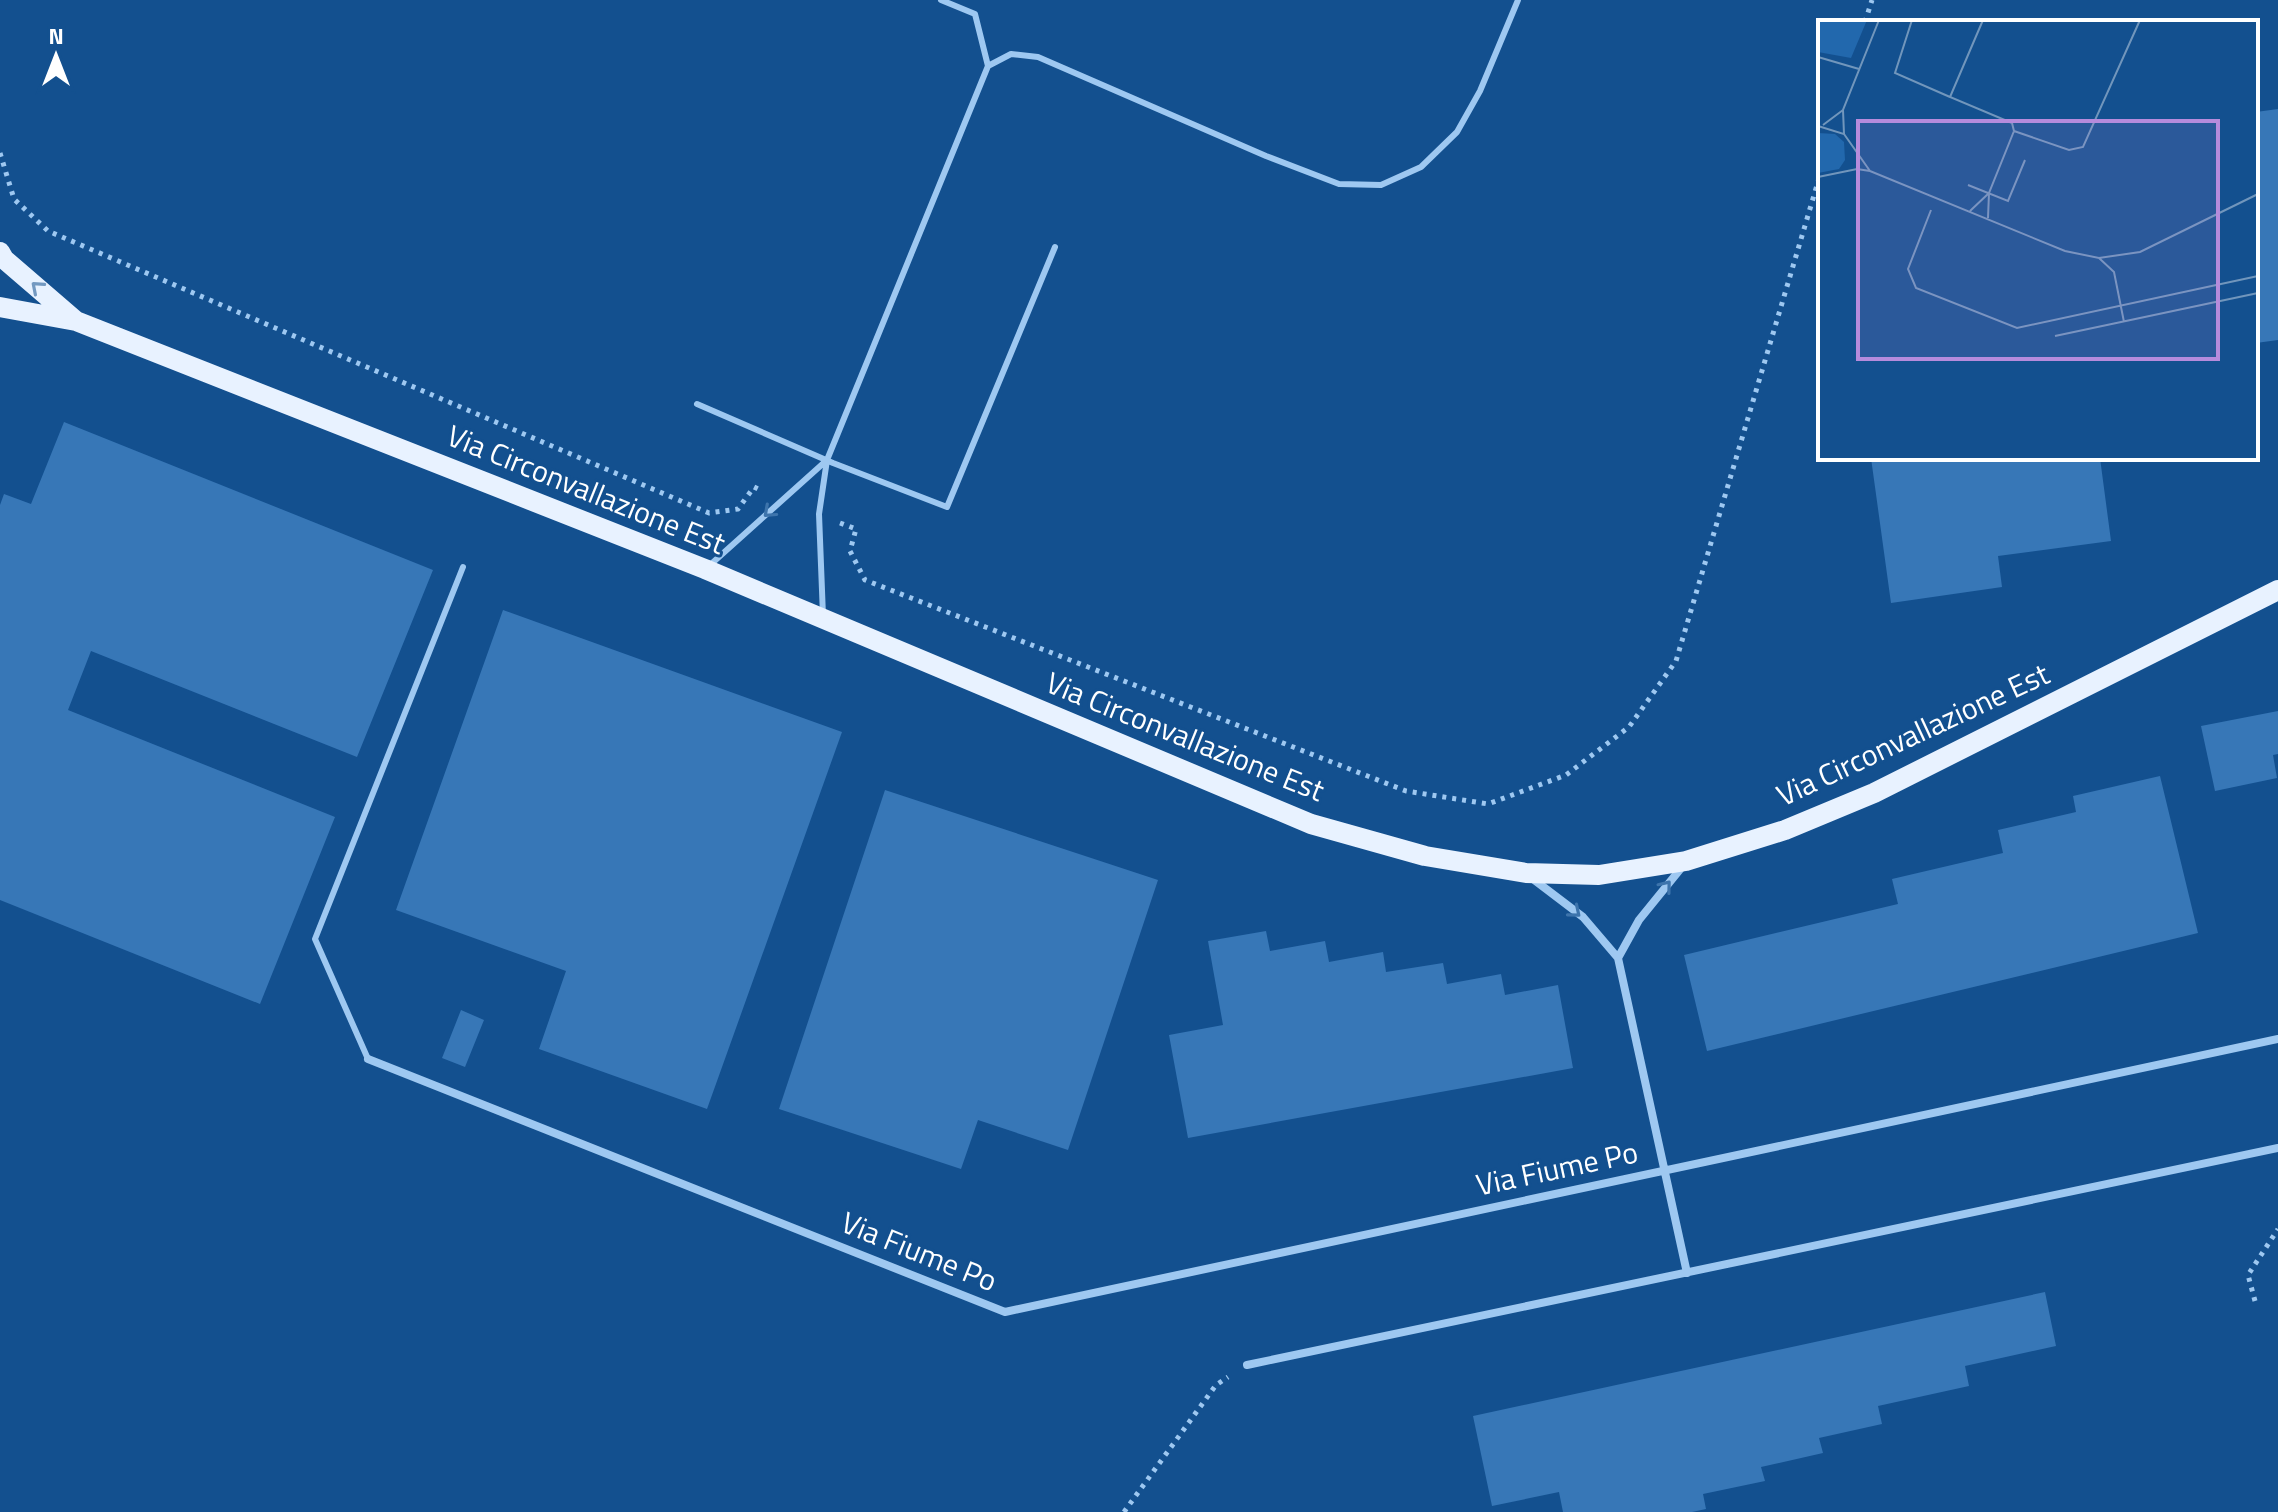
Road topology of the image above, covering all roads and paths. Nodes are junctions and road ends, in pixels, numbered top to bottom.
1 (941, 0) edge
2 (1518, 0) edge
3 (1872, 0) edge
4 (1866, 20) edge
5 (988, 66) junction
6 (0, 153) edge
7 (1818, 182) edge
8 (1055, 247) dead end
9 (0, 252) edge
10 (0, 307) edge
11 (76, 321) junction
12 (697, 404) dead end
13 (827, 460) junction
14 (783, 499) junction
15 (819, 514) junction
16 (463, 567) dead end
17 (705, 569) junction
18 (2278, 590) edge
19 (824, 619) junction
20 (1686, 861) junction
21 (1526, 873) junction
22 (1618, 958) junction
23 (2278, 1039) edge
24 (368, 1059) joint
25 (2278, 1148) edge
26 (1664, 1170) junction
27 (2278, 1229) edge
28 (1687, 1273) junction
29 (2255, 1301) dead end
30 (1247, 1365) joint
31 (1124, 1512) edge

1 - 5 lane
2 - 5 lane
3 - 4 path
5 - 13 lane
6 - 14 path
7 - 15 path
8 - 13 lane
11 -> 9 main road, Via Circonvallazione Est
10 - 11 main road, Via Circonvallazione Est
11 - 17 main road, Via Circonvallazione Est
12 - 13 lane
13 - 14 lane
13 - 15 lane
14 -> 17 lane
15 - 19 lane
16 - 24 lane
17 - 19 main road, Via Circonvallazione Est
18 - 20 main road, Via Circonvallazione Est
19 - 21 main road, Via Circonvallazione Est
20 - 21 main road, Via Circonvallazione Est
22 -> 20 street
21 -> 22 street, Via Fiume Po
22 - 26 street, Via Fiume Po
23 - 26 street, Via Fiume Po
24 - 26 street, Via Fiume Po
25 - 28 street
26 - 28 street, Via Fiume Po
27 - 29 path
28 - 30 street
30 - 31 path

